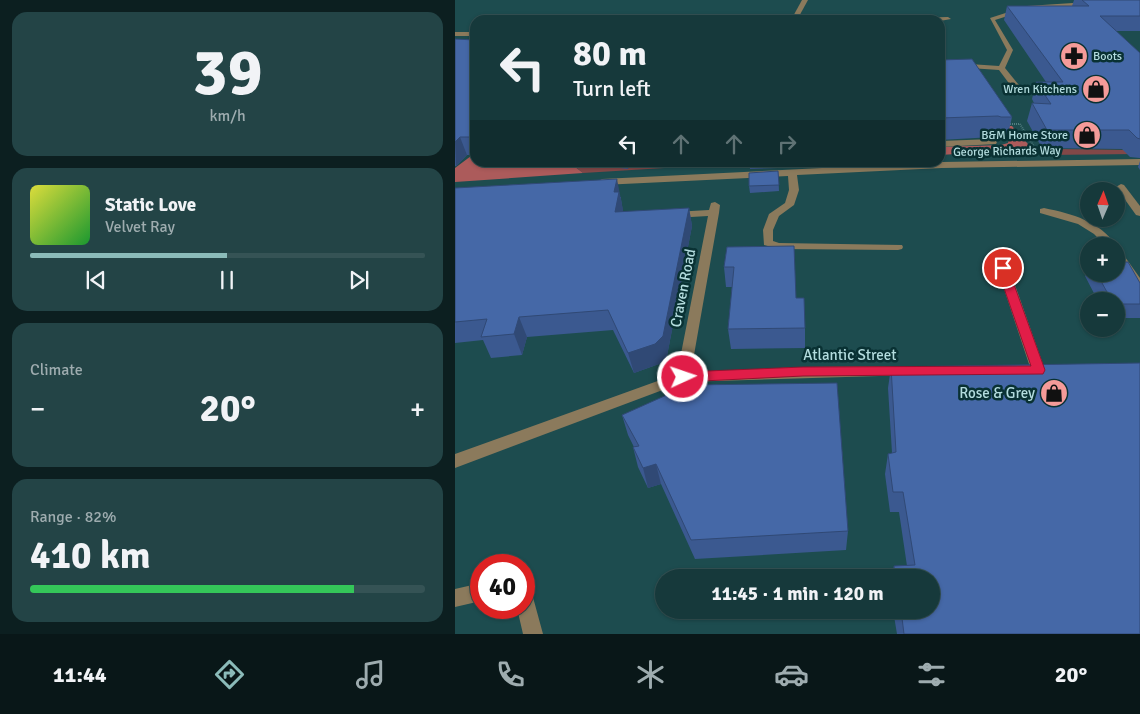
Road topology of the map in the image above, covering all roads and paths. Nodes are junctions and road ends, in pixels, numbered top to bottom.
1 (805, 0) edge
2 (1096, 4) edge
3 (797, 15) edge
4 (945, 19) edge
5 (948, 19) dead end
6 (455, 34) edge
7 (470, 34) edge
8 (945, 64) edge
9 (1001, 68) junction
10 (1020, 92) dead end
11 (1005, 124) edge
12 (993, 142) dead end
13 (945, 144) edge
14 (1033, 147) dead end
15 (1140, 162) edge
16 (945, 165) edge
17 (732, 167) edge
18 (892, 167) edge
19 (793, 171) junction
20 (733, 174) junction
21 (595, 183) edge
22 (1125, 192) edge
23 (1044, 211) dead end
24 (1140, 213) edge
25 (659, 215) edge
26 (1105, 237) edge
27 (898, 247) dead end
28 (1125, 265) edge
29 (1003, 268) dead end
30 (1140, 286) edge
31 (1019, 370) edge
32 (924, 371) edge
33 (683, 377) junction
34 (455, 461) edge
35 (470, 595) edge
36 (455, 598) edge
37 (529, 619) edge
38 (533, 634) edge

1 - 3 street
2 - 9 street
4 - 5 street
6 - 7 street
8 - 9 street
9 - 10 street
11 - 14 path
12 - 13 street
15 - 16 street, George Richards Way
17 - 20 street
18 - 19 street, George Richards Way
19 - 20 street, George Richards Way
19 - 27 street
20 - 21 street, George Richards Way
22 - 24 street
23 - 26 street
25 - 33 street, Craven Road
28 - 30 street
29 - 31 street
32 - 33 street, Atlantic Street
33 - 34 street, Atlantic Street
35 - 36 street
37 - 38 street

